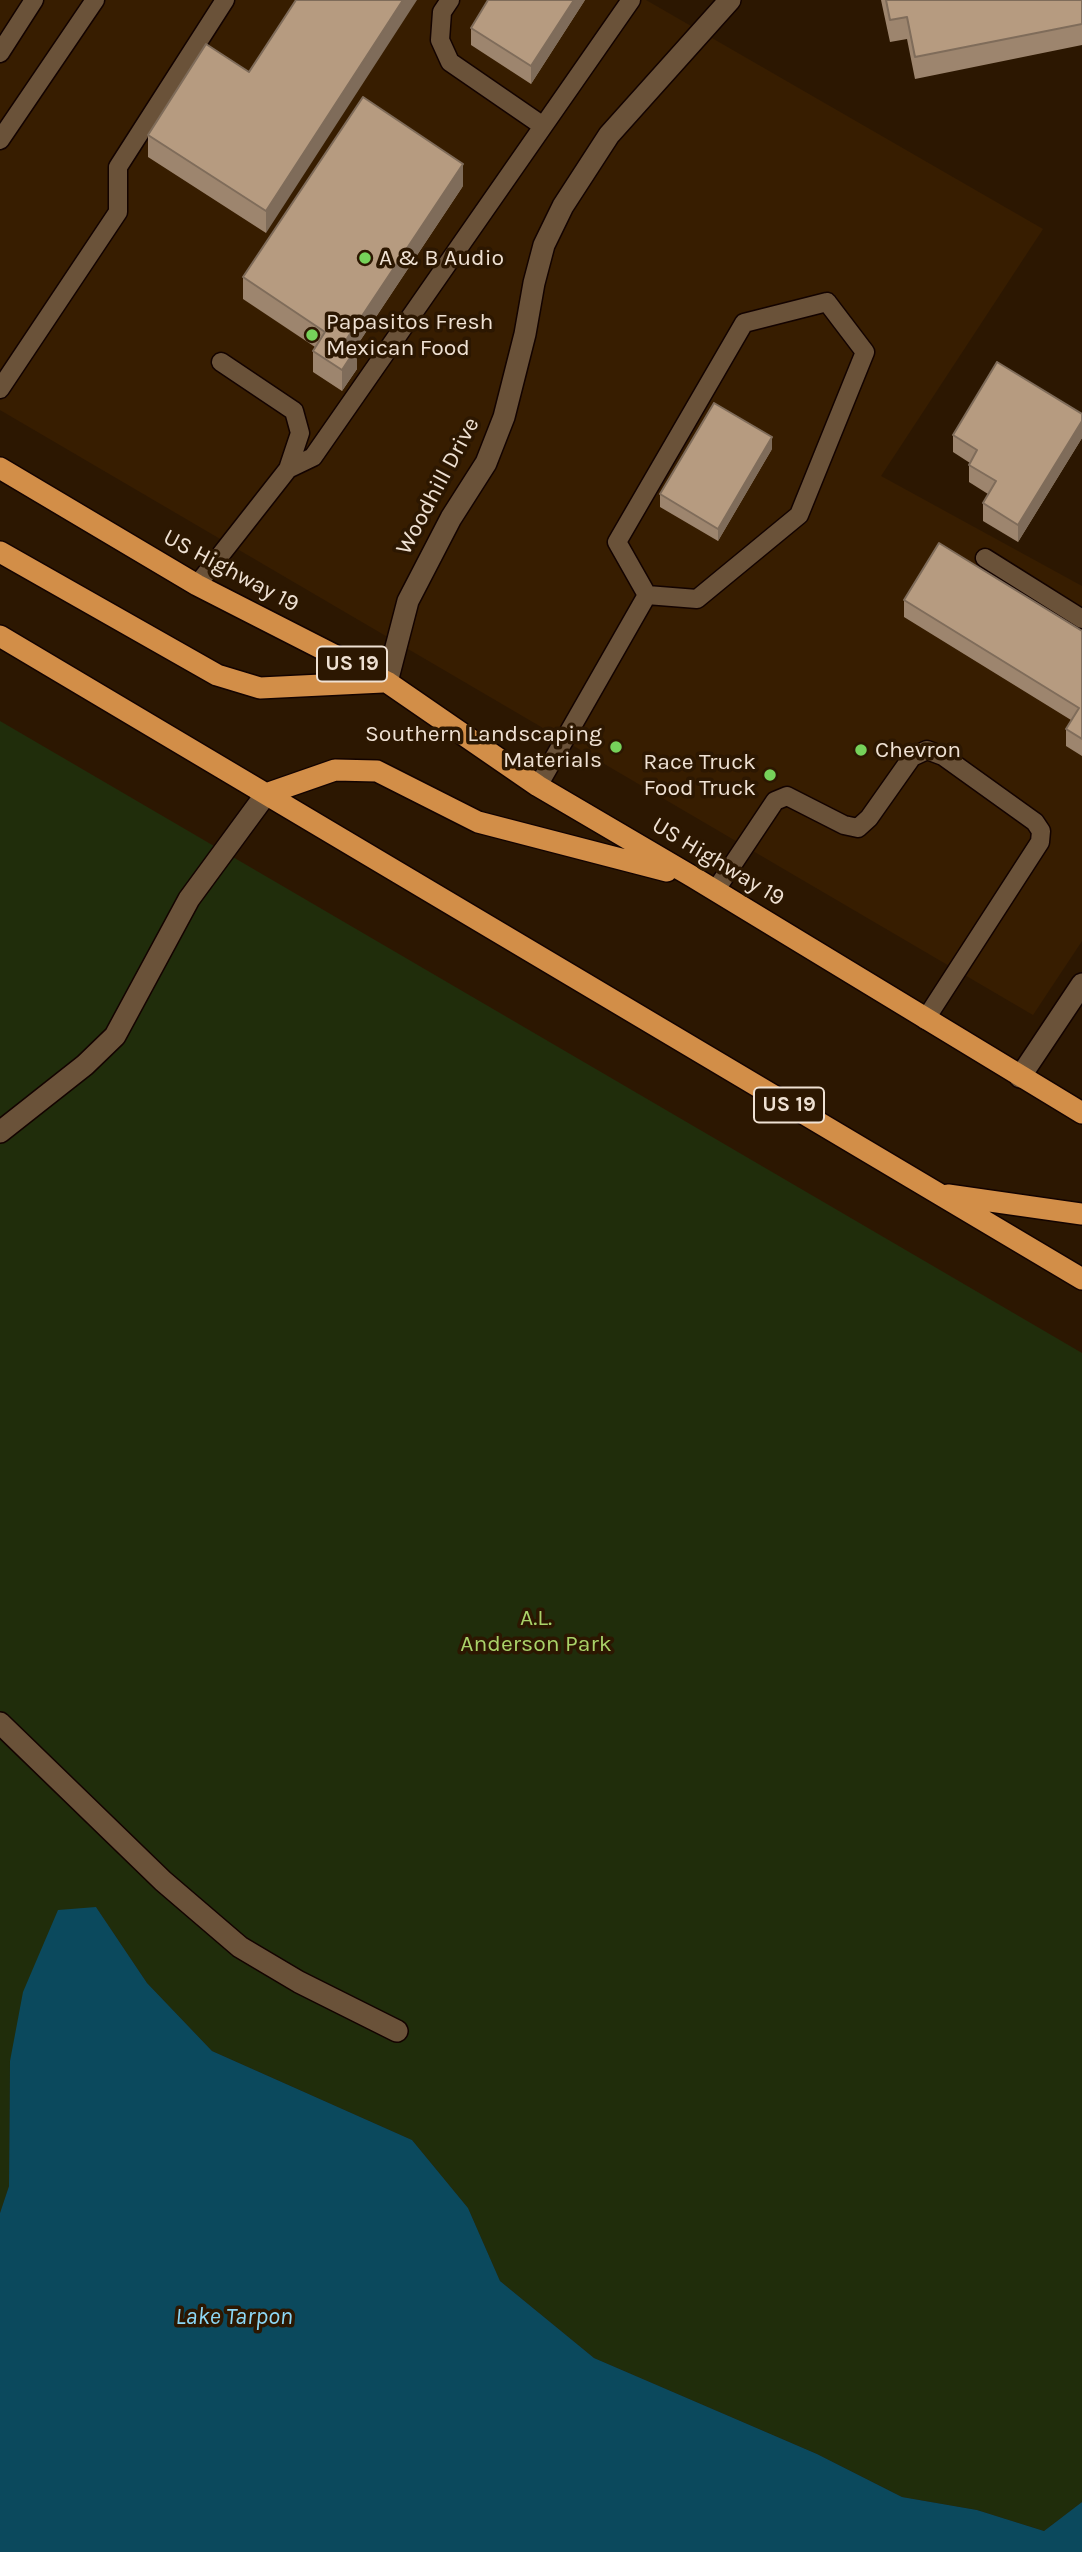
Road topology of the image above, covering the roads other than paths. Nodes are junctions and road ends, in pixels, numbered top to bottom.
1 (34, 0) edge
2 (95, 0) edge
3 (225, 0) edge
4 (450, 0) edge
5 (631, 0) edge
6 (730, 0) edge
7 (0, 53) edge
8 (543, 127) junction
9 (0, 140) edge
10 (221, 362) dead end
11 (0, 389) edge
12 (0, 468) edge
13 (288, 469) junction
14 (0, 552) edge
15 (985, 558) dead end
16 (197, 586) junction
17 (647, 595) junction
18 (1082, 618) edge
19 (0, 636) edge
20 (387, 682) junction
21 (538, 786) junction
22 (266, 794) junction
23 (693, 877) junction
24 (715, 891) junction
25 (1082, 984) edge
26 (925, 1020) junction
27 (1020, 1077) junction
28 (1082, 1113) edge
29 (0, 1132) edge
30 (939, 1194) junction
31 (1082, 1214) edge
32 (1082, 1279) edge
33 (0, 1723) edge
34 (397, 2031) dead end

1 - 7 lane
2 - 9 lane
3 - 11 lane
4 - 8 lane
5 - 8 lane
6 - 20 street, Woodhill Drive
8 - 13 lane
10 - 13 lane
12 - 16 highway, US Highway 19 / US 19
13 - 16 lane
14 - 20 highway
15 - 18 lane
16 - 20 highway, US Highway 19 / US 19
17 - 17 lane
17 - 21 lane
19 - 22 highway, US 19
20 - 21 highway, US Highway 19 / US 19
21 - 23 highway, US Highway 19 / US 19
22 - 23 highway
22 - 29 street
22 - 30 highway, US 19
23 - 24 highway, US Highway 19 / US 19
24 - 26 highway, US Highway 19 / US 19
24 - 26 lane
25 - 27 street
26 - 27 highway, US Highway 19 / US 19
27 - 28 highway, US Highway 19 / US 19
30 - 31 highway
30 - 32 highway, US 19
33 - 34 street

